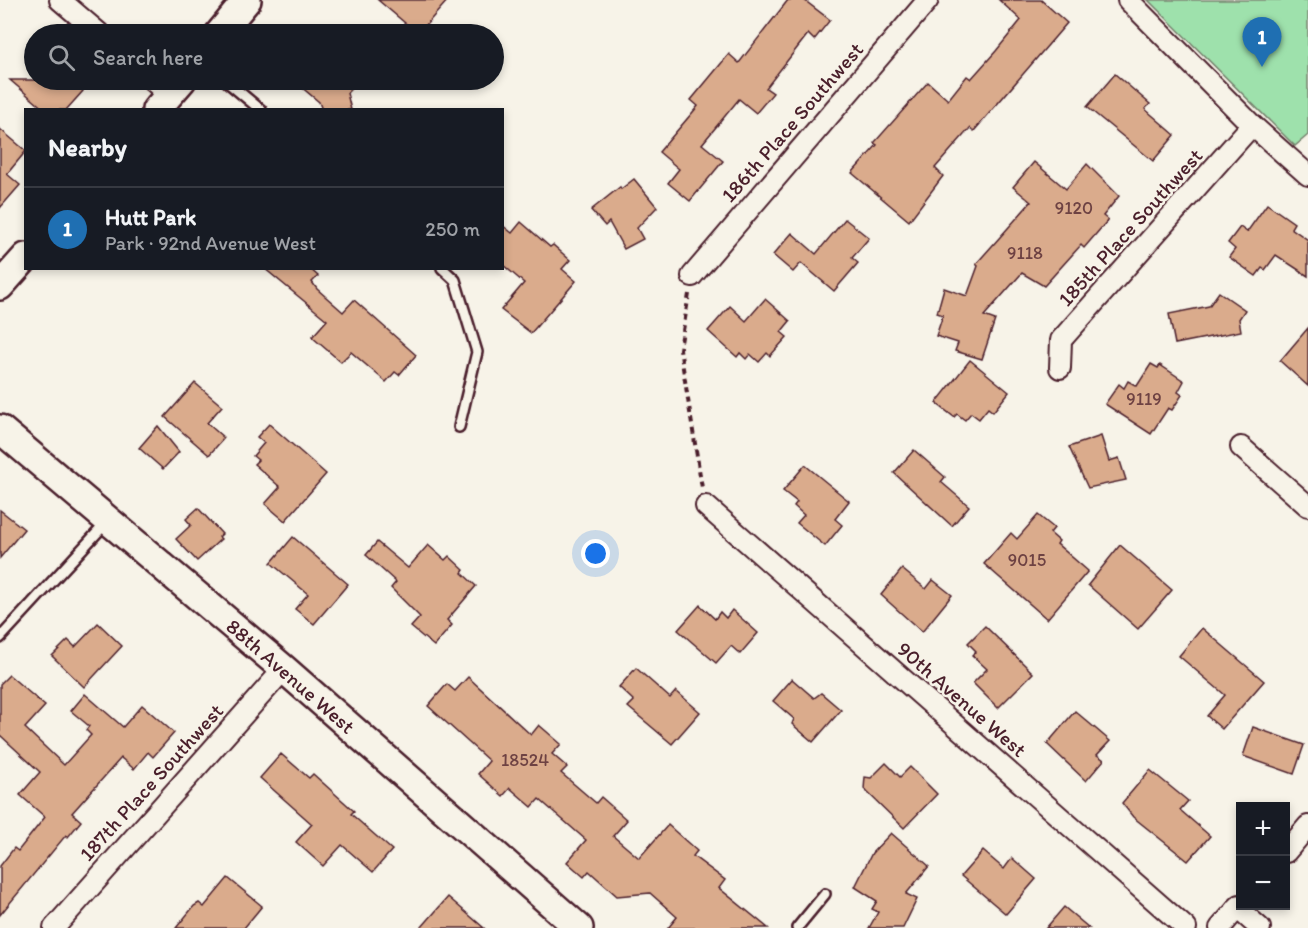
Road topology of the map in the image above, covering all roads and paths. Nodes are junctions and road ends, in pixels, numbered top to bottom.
1 (60, 0) edge
2 (247, 0) edge
3 (928, 0) edge
4 (1128, 0) edge
5 (88, 24) edge
6 (227, 24) edge
7 (237, 90) edge
8 (259, 108) edge
9 (1252, 124) junction
10 (1308, 175) edge
11 (24, 259) edge
12 (444, 270) edge
13 (692, 276) joint
14 (0, 286) edge
15 (1060, 368) dead end
16 (459, 427) dead end
17 (0, 429) edge
18 (1241, 447) dead end
19 (706, 506) joint
20 (1308, 506) edge
21 (108, 520) junction
22 (0, 638) edge
23 (284, 669) junction
24 (1308, 826) edge
25 (1290, 847) edge
26 (825, 894) dead end
27 (1236, 909) edge
28 (1243, 910) edge
29 (571, 926) edge
30 (54, 928) edge
31 (796, 928) edge
32 (1186, 928) edge
33 (1220, 928) edge
34 (1260, 928) edge

1 - 5 street
2 - 6 street
3 - 13 street, 186th Place Southwest
4 - 9 street
7 - 8 lane
9 - 10 street
9 - 15 street, 185th Place Southwest
11 - 14 street
12 - 16 lane
13 - 19 path
17 - 21 street, 88th Avenue West
18 - 20 street
19 - 32 street, 90th Avenue West
21 - 22 lane
21 - 23 street, 88th Avenue West
23 - 29 street, 88th Avenue West
23 - 30 street, 187th Place Southwest
24 - 25 street
26 - 31 lane
27 - 33 street
28 - 34 street

